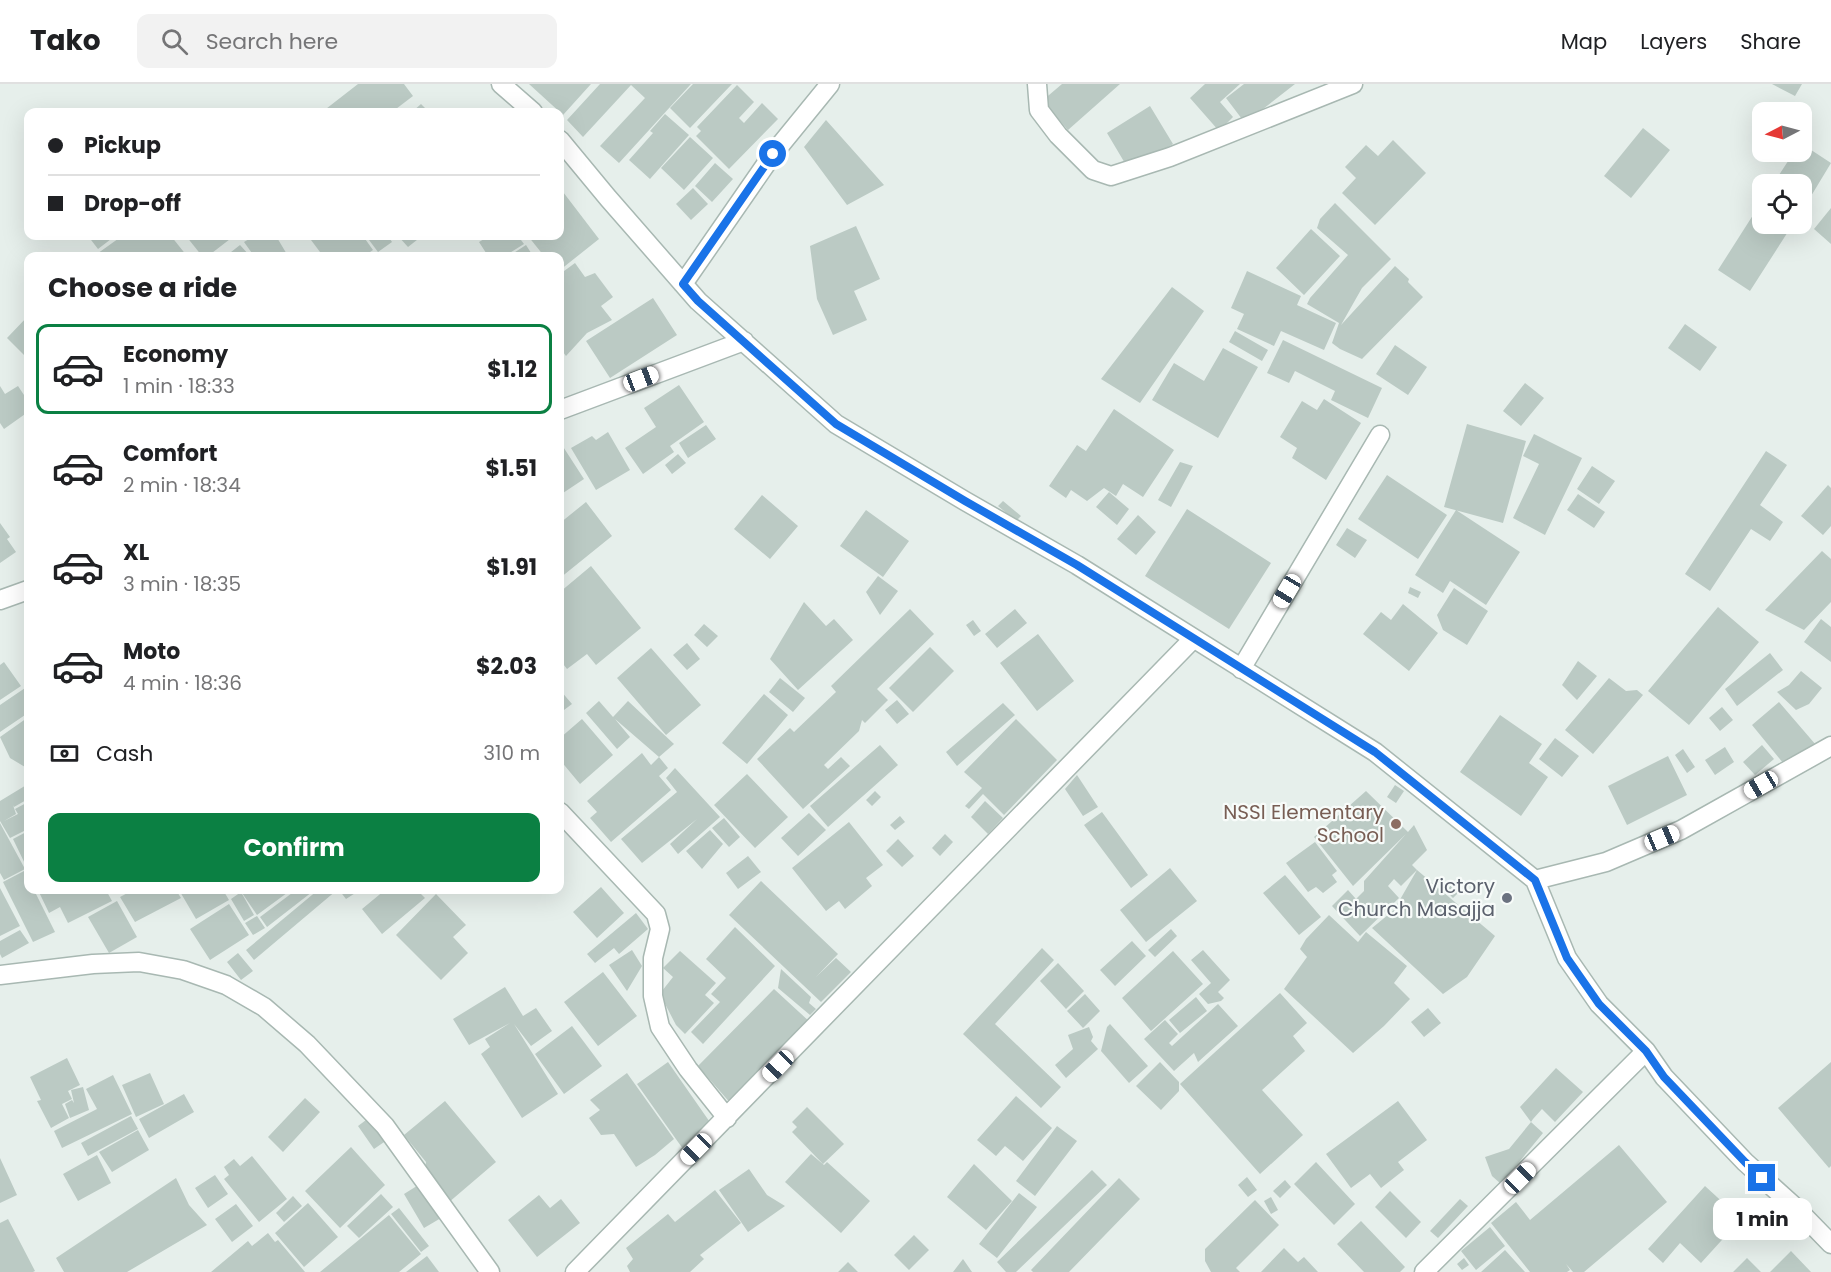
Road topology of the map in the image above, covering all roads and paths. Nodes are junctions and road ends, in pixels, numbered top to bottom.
1 (501, 84) edge
2 (830, 84) edge
3 (1037, 84) edge
4 (1353, 84) edge
5 (528, 108) edge
6 (564, 145) edge
7 (683, 284) junction
8 (744, 341) junction
9 (564, 408) edge
10 (1380, 435) dead end
11 (24, 591) edge
12 (0, 600) edge
13 (1192, 639) junction
14 (1241, 669) junction
15 (1831, 746) edge
16 (564, 816) edge
17 (1535, 880) junction
18 (0, 975) edge
19 (1646, 1051) junction
20 (727, 1118) junction
21 (1831, 1244) edge
22 (490, 1272) edge
23 (575, 1272) edge
24 (1424, 1272) edge

1 - 5 street
2 - 7 street
3 - 4 street
6 - 7 street
7 - 8 street
8 - 9 street
8 - 13 street
10 - 14 street
11 - 12 street
13 - 14 street
13 - 20 street
14 - 17 street
15 - 17 street
16 - 20 street
17 - 19 street
18 - 22 street
19 - 21 street
19 - 24 street
20 - 23 street

